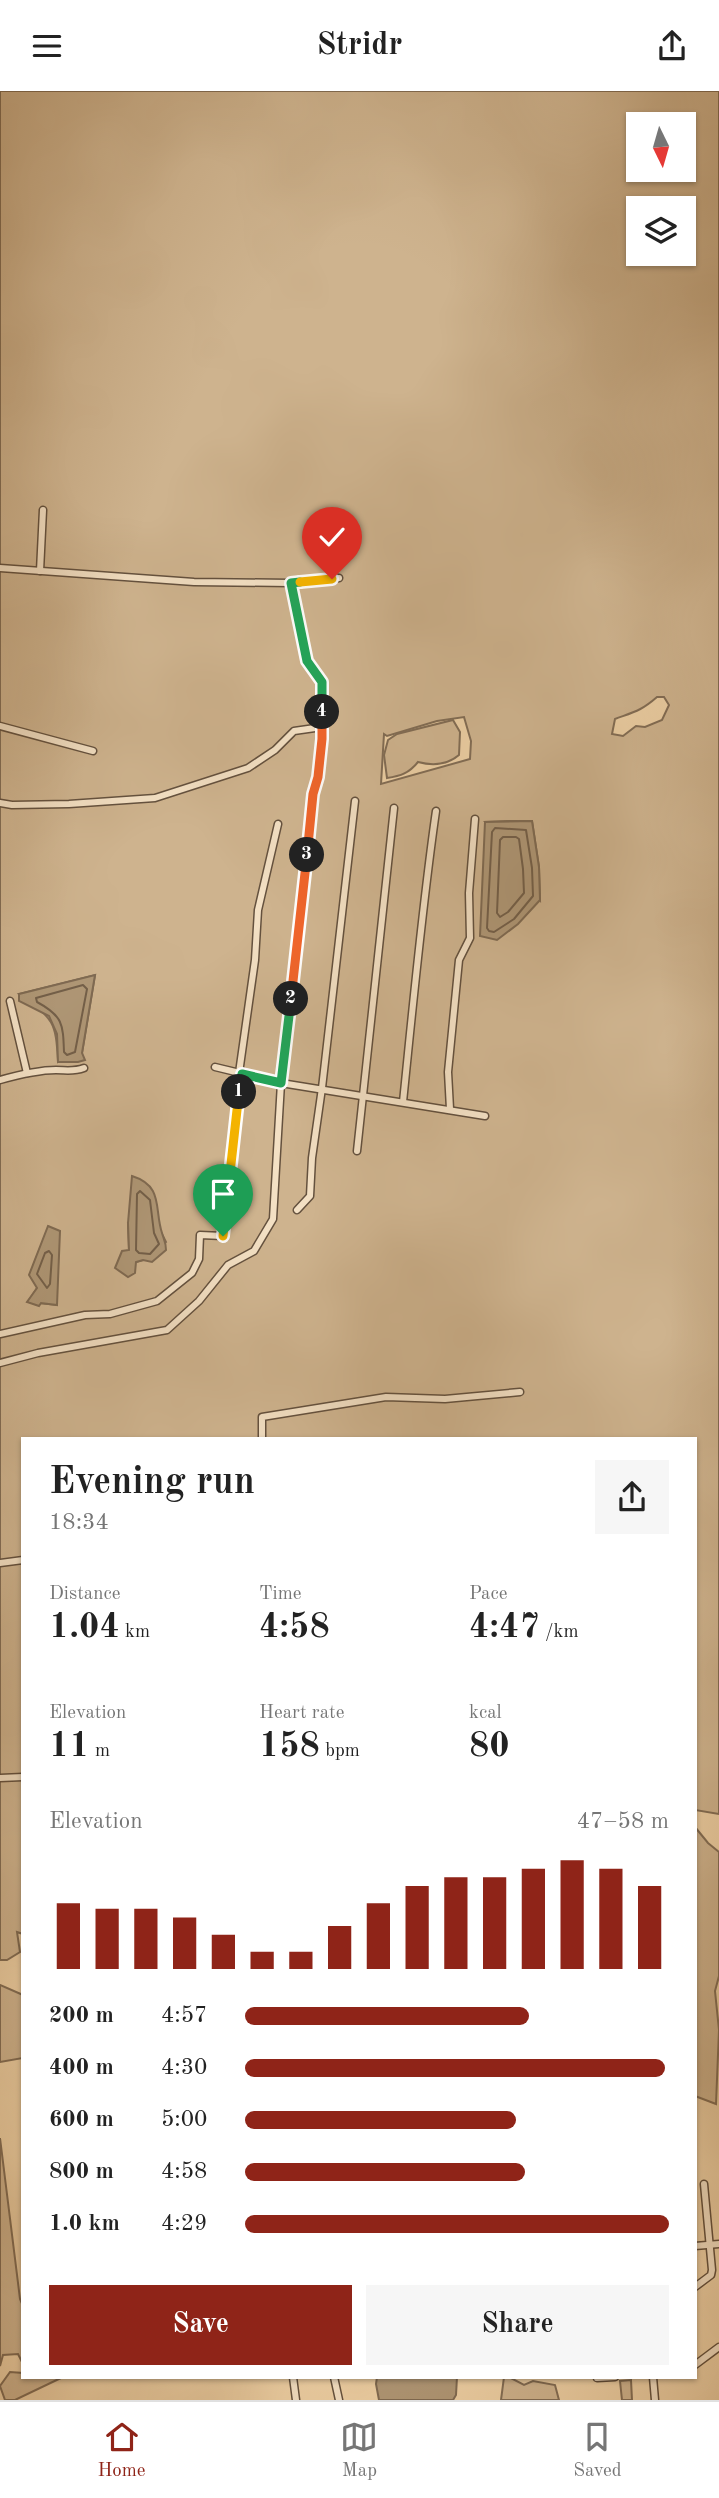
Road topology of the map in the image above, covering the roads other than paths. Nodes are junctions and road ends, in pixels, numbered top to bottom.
1 (43, 510) dead end
2 (0, 568) edge
3 (40, 571) junction
4 (339, 578) dead end
5 (291, 583) junction
6 (0, 726) edge
7 (322, 727) junction
8 (93, 751) dead end
9 (355, 801) dead end
10 (0, 803) edge
11 (394, 808) dead end
12 (436, 811) dead end
13 (475, 819) dead end
14 (278, 824) dead end
15 (10, 1001) dead end
16 (215, 1067) dead end
17 (84, 1068) dead end
18 (27, 1073) junction
19 (240, 1073) junction
20 (0, 1080) edge
21 (281, 1083) junction
22 (322, 1088) junction
23 (363, 1095) junction
24 (403, 1102) junction
25 (450, 1109) junction
26 (485, 1116) dead end
27 (357, 1151) dead end
28 (298, 1210) dead end
29 (0, 1334) edge
30 (0, 1363) edge
31 (520, 1392) dead end
32 (262, 1437) edge
33 (21, 1560) edge
34 (0, 1563) edge
35 (21, 1777) edge
36 (0, 1778) edge
37 (704, 2184) dead end
38 (719, 2244) edge
39 (709, 2245) junction
40 (697, 2246) edge
41 (697, 2286) edge
42 (719, 2347) edge
43 (697, 2364) edge
44 (293, 2379) edge
45 (334, 2379) edge
46 (653, 2379) edge
47 (296, 2400) edge
48 (339, 2400) edge
49 (655, 2400) edge

1 - 3 street
2 - 3 street
3 - 5 street
4 - 5 street
5 - 7 street
6 - 8 street
7 - 10 street
7 - 21 street
9 - 22 street
11 - 23 street
12 - 24 street
13 - 25 street
14 - 19 street
15 - 18 street
16 - 19 street
17 - 18 street
18 - 20 street
19 - 21 street
19 - 29 street
21 - 22 street
21 - 30 street
22 - 23 street
22 - 28 street
23 - 24 street
23 - 27 street
24 - 25 street
25 - 26 street
31 - 32 street
33 - 34 street
35 - 36 street
37 - 39 street
38 - 39 street
39 - 40 street
39 - 41 street
42 - 43 street
44 - 47 street
45 - 48 street
46 - 49 street

